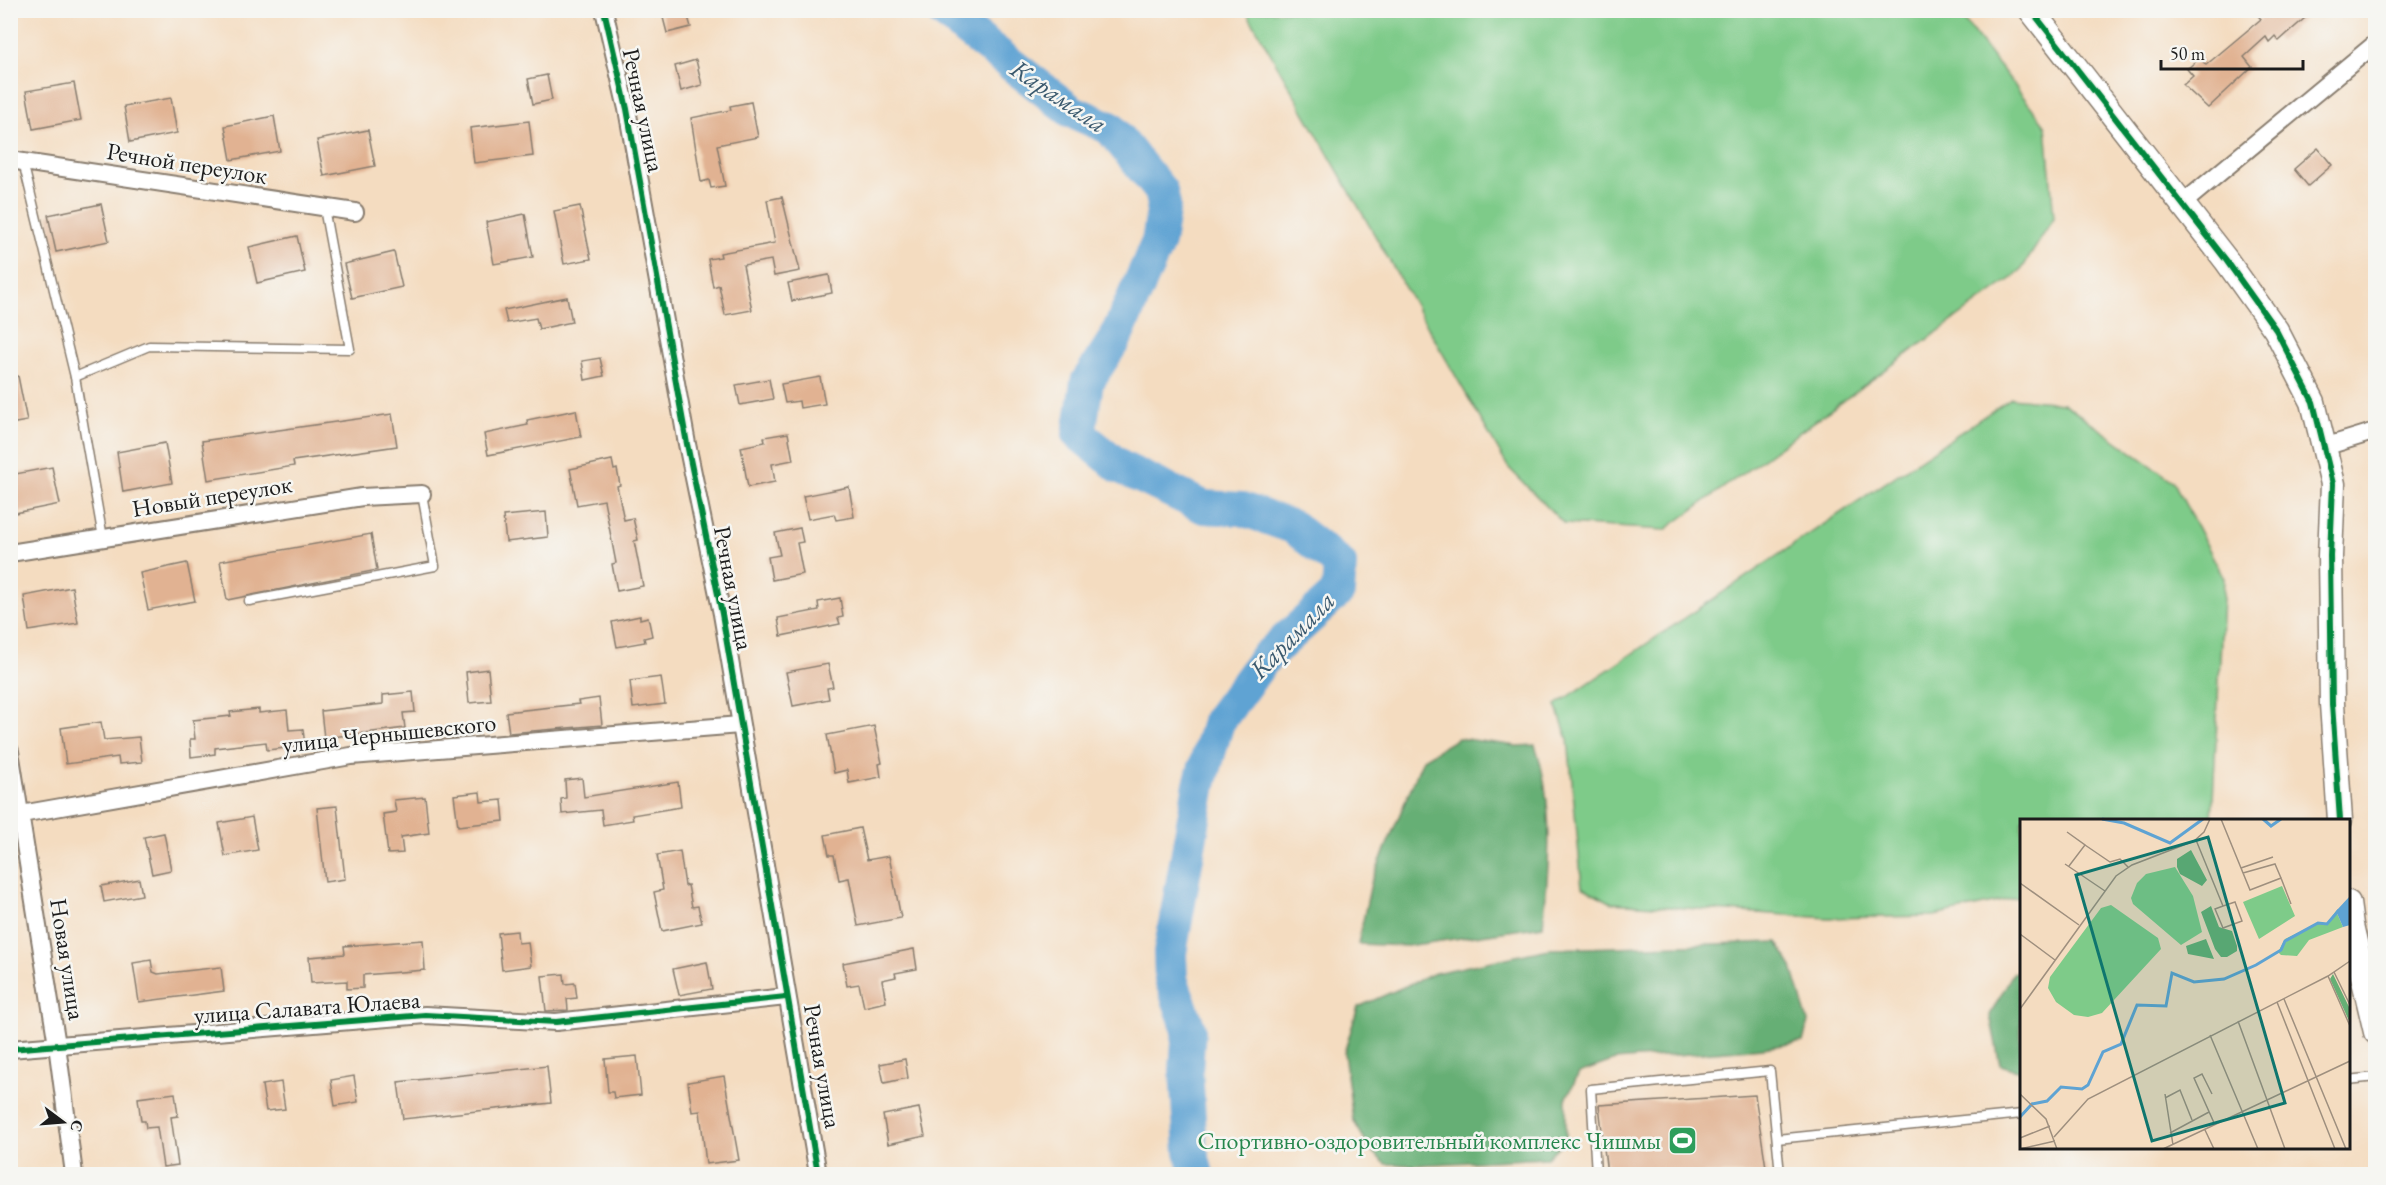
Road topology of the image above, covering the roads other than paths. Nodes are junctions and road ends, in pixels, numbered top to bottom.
1 (604, 10) edge
2 (2031, 10) edge
3 (2376, 43) edge
4 (17, 161) edge
5 (2182, 204) junction
6 (324, 208) junction
7 (355, 212) dead end
8 (75, 377) junction
9 (2376, 432) edge
10 (2324, 447) junction
11 (422, 494) joint
12 (103, 538) junction
13 (10, 553) edge
14 (249, 601) dead end
15 (740, 725) junction
16 (10, 751) edge
17 (15, 815) edge
18 (2340, 819) edge
19 (2350, 914) edge
20 (786, 997) junction
21 (2376, 1032) edge
22 (57, 1045) junction
23 (10, 1049) edge
24 (2376, 1077) edge
25 (2350, 1080) edge
26 (2020, 1114) edge
27 (1777, 1139) junction
28 (74, 1174) edge
29 (818, 1174) edge
30 (1596, 1174) edge
31 (1780, 1174) edge

1 - 15 street, Речная улица
2 - 5 street
3 - 5 street
4 - 6 street, Речной переулок
4 - 8 lane
5 - 10 street
6 - 7 street, Речной переулок
6 - 8 lane
8 - 12 lane
9 - 10 street
10 - 18 street
11 - 12 street, Новый переулок
11 - 14 lane
12 - 13 street, Новый переулок
15 - 17 street, улица Чернышевского
15 - 20 street, Речная улица
16 - 17 street, Новая улица
17 - 22 street, Новая улица
19 - 21 street
20 - 22 street, улица Салавата Юлаева
20 - 29 street, Речная улица
22 - 23 street, улица Салавата Юлаева
22 - 28 street, Новая улица
24 - 25 lane
26 - 27 lane
27 - 30 lane
27 - 31 lane

